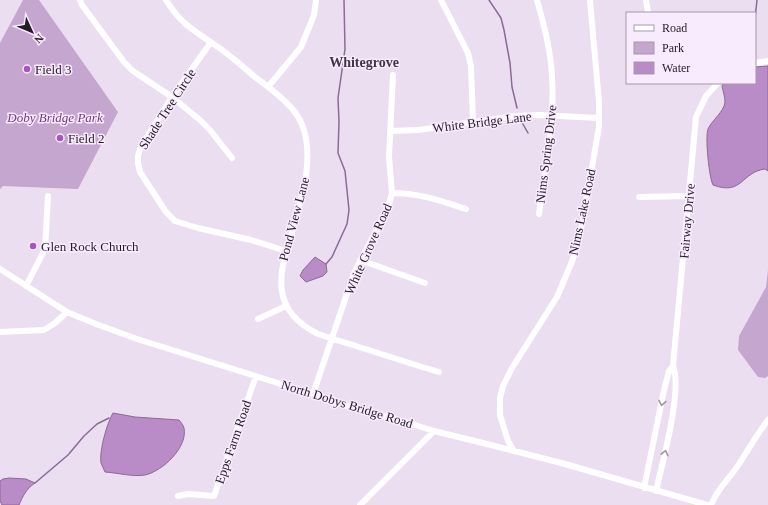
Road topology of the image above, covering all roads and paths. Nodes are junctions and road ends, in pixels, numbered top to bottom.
1 (80, 0) edge
2 (166, 0) edge
3 (316, 0) edge
4 (440, 0) edge
5 (537, 0) edge
6 (590, 0) edge
7 (646, 0) edge
8 (648, 12) edge
9 (211, 42) junction
10 (768, 62) edge
11 (756, 63) edge
12 (393, 75) dead end
13 (717, 84) edge
14 (268, 87) junction
15 (172, 97) junction
16 (552, 116) junction
17 (599, 118) junction
18 (473, 123) junction
19 (390, 131) junction
20 (232, 158) dead end
21 (392, 193) junction
22 (48, 196) dead end
23 (689, 196) junction
24 (639, 197) dead end
25 (466, 209) dead end
26 (538, 214) dead end
27 (286, 251) junction
28 (360, 260) junction
29 (0, 268) edge
30 (425, 282) dead end
31 (26, 286) junction
32 (286, 306) junction
33 (67, 312) junction
34 (258, 319) dead end
35 (0, 332) edge
36 (331, 339) junction
37 (673, 366) junction
38 (439, 372) dead end
39 (256, 376) junction
40 (313, 394) junction
41 (768, 420) edge
42 (434, 431) junction
43 (514, 451) junction
44 (644, 488) junction
45 (656, 491) junction
46 (178, 496) dead end
47 (685, 502) edge
48 (360, 505) edge
49 (707, 505) edge
50 (711, 505) edge

1 - 15 street
2 - 9 street, Pond View Lane
3 - 14 street
4 - 18 street
5 - 16 street, Nims Spring Drive
6 - 17 street, Nims Lake Road
7 - 8 street
9 - 14 street, Pond View Lane
9 - 15 street, Shade Tree Circle
10 - 11 street
12 - 19 street, White Grove Road
13 - 23 street, Fairway Drive
14 - 27 street, Pond View Lane
15 - 20 street
15 - 27 street, Shade Tree Circle
16 - 17 street, White Bridge Lane
16 - 18 street, White Bridge Lane
16 - 26 street, Nims Spring Drive
17 - 43 street, Nims Lake Road
18 - 19 street, White Bridge Lane
19 - 21 street, White Grove Road
21 - 25 street
21 - 28 street, White Grove Road
22 - 31 street
23 - 24 street
23 - 37 street, Fairway Drive
27 - 32 street, Pond View Lane
28 - 30 street
28 - 36 street, White Grove Road
29 - 31 street, North Dobys Bridge Road
31 - 33 street, North Dobys Bridge Road
32 - 34 street
32 - 36 street, Pond View Lane
33 - 35 street
33 - 39 street, North Dobys Bridge Road
36 - 38 street, Pond View Lane
36 - 40 street, White Grove Road
37 -> 44 street, Fairway Drive
45 -> 37 street, Fairway Drive
39 - 40 street, North Dobys Bridge Road
39 - 46 street, Epps Farm Road
40 - 42 street, North Dobys Bridge Road
41 - 50 street
42 - 43 street, North Dobys Bridge Road
42 - 48 street
43 - 44 street, North Dobys Bridge Road
44 - 45 street, North Dobys Bridge Road
45 - 47 street, North Dobys Bridge Road
47 - 49 street, North Dobys Bridge Road

